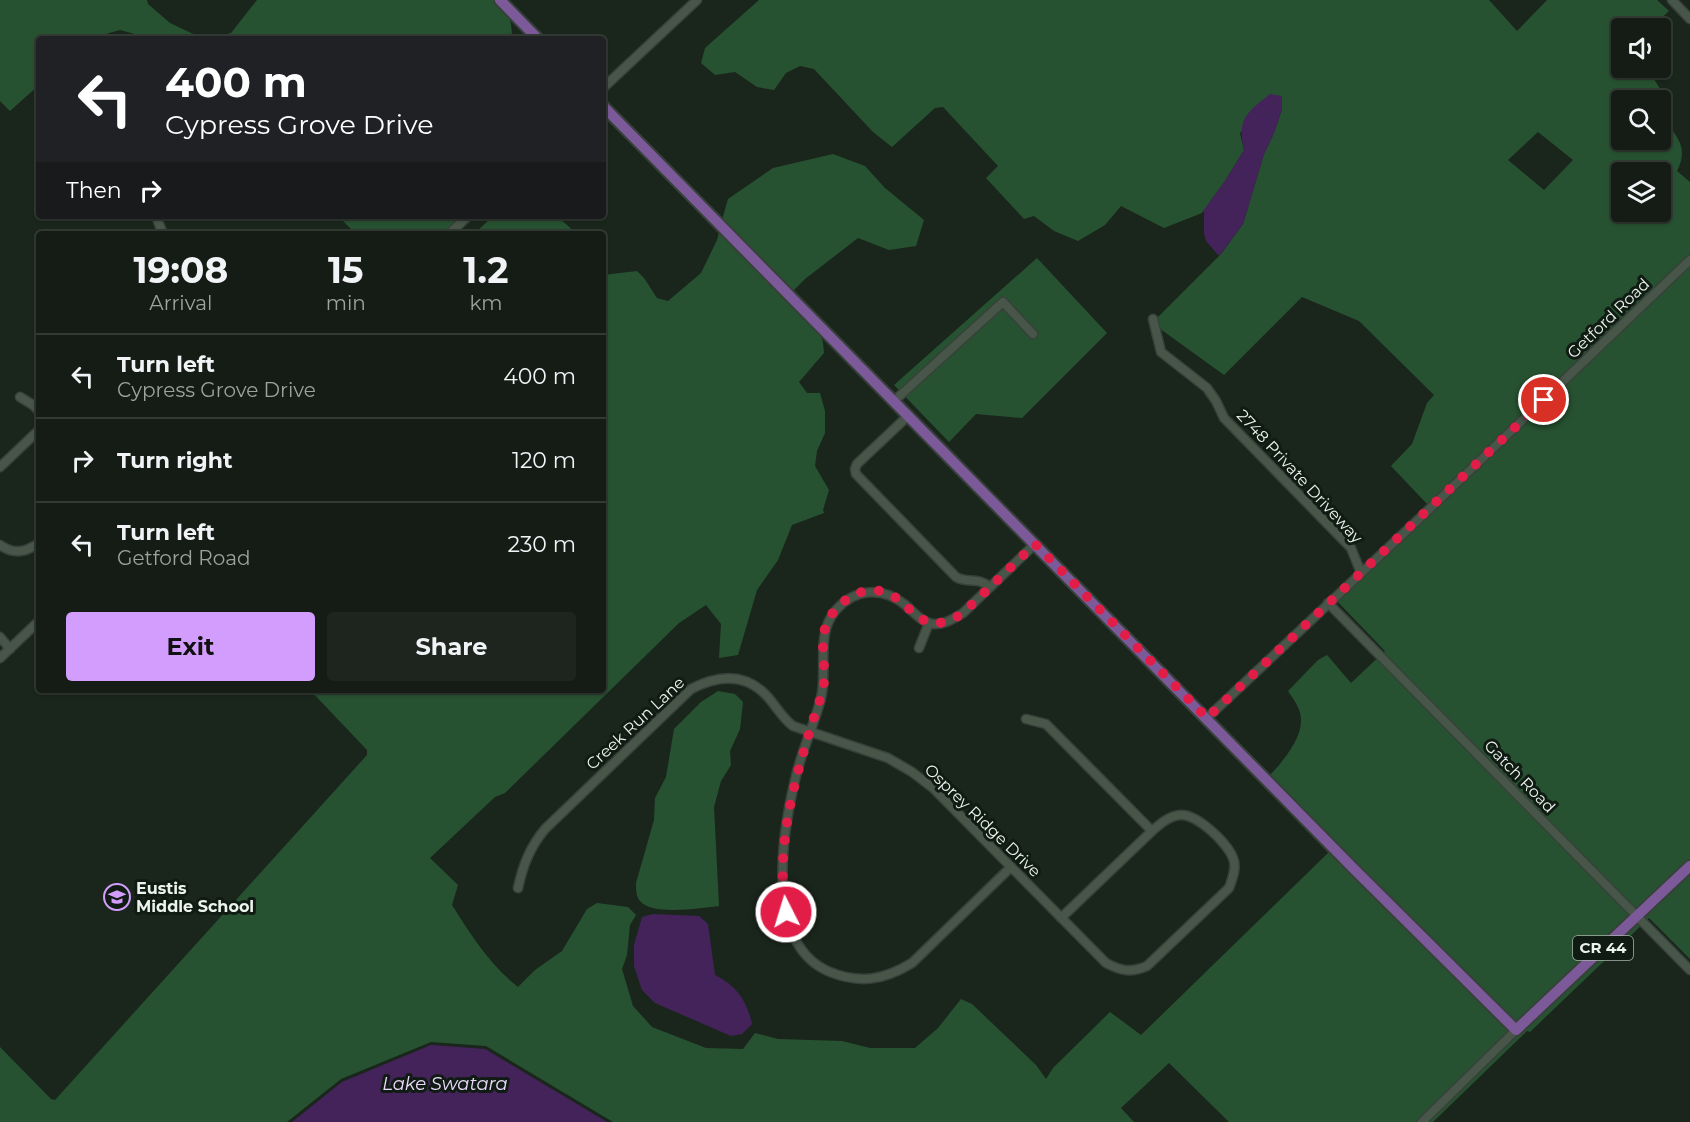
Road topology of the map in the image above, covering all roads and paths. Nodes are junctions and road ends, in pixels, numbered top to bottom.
1 (500, 0) edge
2 (697, 0) edge
3 (1672, 0) edge
4 (1690, 19) edge
5 (535, 36) edge
6 (606, 85) edge
7 (606, 109) edge
8 (465, 219) edge
9 (452, 231) edge
10 (1690, 260) edge
11 (1153, 319) dead end
12 (1033, 334) dead end
13 (20, 397) dead end
14 (894, 400) junction
15 (36, 408) edge
16 (909, 415) junction
17 (36, 433) edge
18 (0, 466) edge
19 (1035, 544) junction
20 (0, 545) edge
21 (36, 545) edge
22 (1361, 573) junction
23 (990, 587) junction
24 (1328, 603) junction
25 (929, 623) junction
26 (36, 624) edge
27 (0, 637) edge
28 (919, 648) dead end
29 (10, 649) junction
30 (0, 658) edge
31 (1207, 718) junction
32 (1026, 719) dead end
33 (809, 732) junction
34 (1152, 831) junction
35 (1690, 866) edge
36 (1011, 867) junction
37 (518, 888) dead end
38 (1636, 916) junction
39 (1061, 918) junction
40 (1690, 970) edge
41 (1516, 1030) junction
42 (1422, 1122) edge

1 - 5 main road
2 - 6 street
3 - 4 street
7 - 14 main road
8 - 9 street
10 - 22 street, Getford Road
11 - 22 street, 2748 Private Driveway
12 - 14 street
13 - 15 street
14 - 16 main road
16 - 19 main road
16 - 23 street
17 - 18 street
19 - 23 street
19 - 31 main road
20 - 21 street
22 - 24 street, Getford Road
23 - 25 street
24 - 31 street, Getford Road
24 - 38 street, Gatch Road
25 - 28 street
25 - 33 street
26 - 29 street
27 - 29 street
29 - 30 street
31 - 41 main road
32 - 34 street
33 - 36 street, Osprey Ridge Drive
33 - 36 street
33 - 37 street, Creek Run Lane
34 - 39 street, Osprey Ridge Drive
34 - 39 street, Osprey Ridge Drive
35 - 38 main road, CR 44
36 - 39 street, Osprey Ridge Drive
38 - 40 street, Gatch Road
38 - 41 main road, CR 44
41 - 42 street

